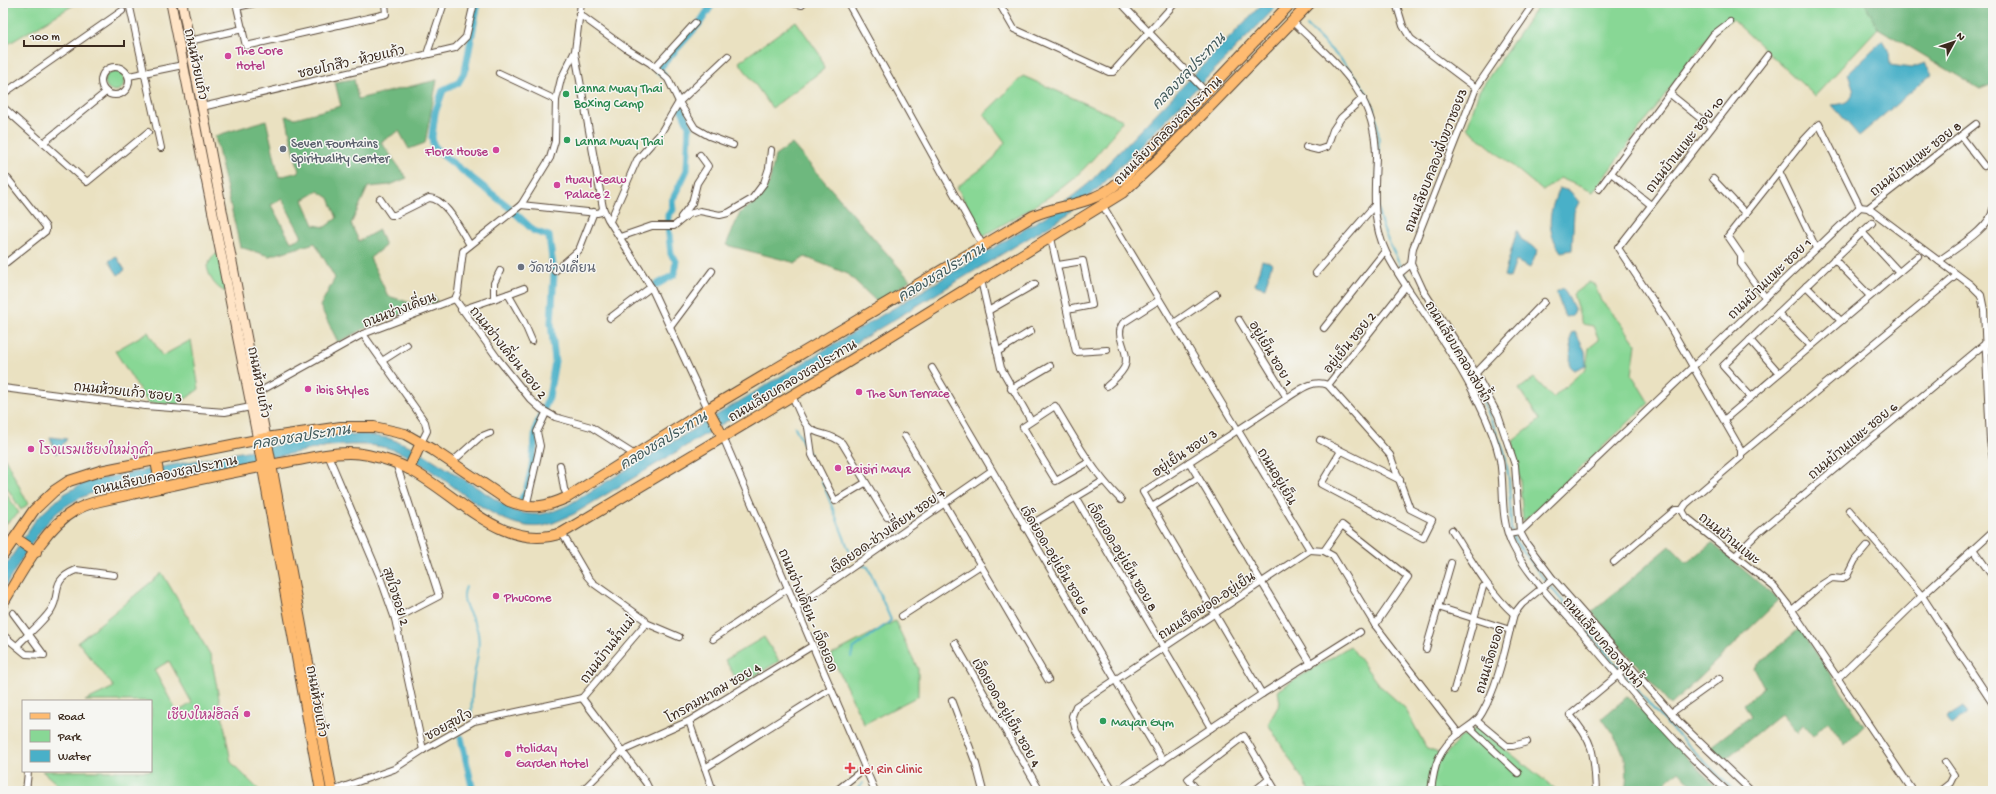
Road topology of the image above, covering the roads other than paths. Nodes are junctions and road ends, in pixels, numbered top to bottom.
1 (129, 3) edge
2 (171, 3) edge
3 (182, 3) edge
4 (255, 3) edge
5 (385, 3) edge
6 (444, 3) edge
7 (474, 3) edge
8 (581, 3) edge
9 (793, 3) edge
10 (804, 3) edge
11 (999, 3) edge
12 (1121, 3) edge
13 (1175, 3) edge
14 (1291, 3) edge
15 (1310, 3) edge
16 (1396, 3) edge
17 (1534, 3) edge
18 (849, 4) edge
19 (122, 11) dead end
20 (580, 14) junction
21 (1292, 21) junction
22 (1730, 22) dead end
23 (696, 23) dead end
24 (242, 29) junction
25 (1149, 32) junction
26 (189, 41) junction
27 (575, 51) junction
28 (427, 54) junction
29 (1768, 54) dead end
30 (728, 56) dead end
31 (183, 65) junction
32 (655, 67) junction
33 (499, 73) dead end
34 (146, 74) junction
35 (128, 76) junction
36 (1476, 88) junction
37 (106, 92) junction
38 (1206, 92) junction
39 (3, 94) edge
40 (1670, 94) junction
41 (1363, 98) junction
42 (556, 100) junction
43 (679, 102) junction
44 (3, 107) edge
45 (202, 107) junction
46 (192, 109) junction
47 (1976, 124) dead end
48 (1711, 127) junction
49 (148, 132) dead end
50 (1961, 136) junction
51 (43, 143) junction
52 (733, 145) dead end
53 (1306, 147) dead end
54 (161, 148) dead end
55 (771, 150) dead end
56 (700, 155) dead end
57 (1984, 166) dead end
58 (1779, 171) junction
59 (1611, 174) junction
60 (8, 179) dead end
61 (1713, 179) dead end
62 (1599, 189) dead end
63 (380, 199) dead end
64 (521, 205) junction
65 (1651, 205) junction
66 (1103, 206) junction
67 (1374, 206) junction
68 (1860, 207) junction
69 (1868, 208) junction
70 (1993, 209) edge
71 (598, 212) junction
72 (1746, 214) junction
73 (609, 220) junction
74 (1872, 222) dead end
75 (674, 226) junction
76 (1862, 232) junction
77 (620, 237) junction
78 (1051, 238) junction
79 (470, 245) junction
80 (983, 246) junction
81 (1816, 248) junction
82 (1386, 252) junction
83 (1918, 256) dead end
84 (1834, 259) junction
85 (1939, 261) junction
86 (1411, 264) junction
87 (3, 265) edge
88 (1058, 265) junction
89 (500, 271) dead end
90 (555, 271) dead end
91 (712, 271) dead end
92 (1900, 272) junction
93 (1316, 273) dead end
94 (1399, 274) junction
95 (1957, 274) junction
96 (981, 280) junction
97 (1035, 284) dead end
98 (1406, 286) junction
99 (1806, 286) junction
100 (651, 287) junction
101 (524, 288) dead end
102 (508, 294) junction
103 (1216, 294) dead end
104 (1870, 296) junction
105 (1765, 297) junction
106 (455, 299) junction
107 (494, 299) junction
108 (1160, 300) junction
109 (1544, 302) dead end
110 (461, 310) junction
111 (1067, 310) junction
112 (988, 311) junction
113 (1778, 313) junction
114 (610, 318) dead end
115 (1239, 320) dead end
116 (1841, 321) junction
117 (1174, 323) junction
118 (670, 326) junction
119 (1324, 328) dead end
120 (1031, 331) dead end
121 (363, 334) junction
122 (1993, 337) edge
123 (1750, 340) junction
124 (532, 341) dead end
125 (1985, 342) junction
126 (407, 345) dead end
127 (1811, 346) junction
128 (1107, 350) dead end
129 (997, 352) junction
130 (382, 361) junction
131 (1694, 365) junction
132 (1050, 366) dead end
133 (932, 368) dead end
134 (1779, 373) junction
135 (1476, 374) junction
136 (1107, 386) dead end
137 (1328, 386) junction
138 (3, 388) edge
139 (1011, 389) junction
140 (258, 393) junction
141 (792, 396) junction
142 (1752, 396) junction
143 (1287, 398) junction
144 (251, 407) junction
145 (708, 409) junction
146 (543, 411) junction
147 (1725, 419) junction
148 (1031, 421) junction
149 (808, 427) junction
150 (1237, 429) junction
151 (490, 433) dead end
152 (905, 436) dead end
153 (723, 437) junction
154 (262, 439) junction
155 (1320, 440) dead end
156 (422, 443) junction
157 (1341, 450) junction
158 (1742, 453) junction
159 (328, 455) junction
160 (636, 455) junction
161 (1993, 459) edge
162 (452, 462) junction
163 (1089, 462) junction
164 (1189, 462) junction
165 (157, 463) junction
166 (396, 464) junction
167 (560, 465) dead end
168 (267, 466) junction
169 (409, 469) junction
170 (991, 471) junction
171 (1198, 478) junction
172 (1400, 480) junction
173 (1103, 481) junction
174 (866, 483) junction
175 (161, 485) junction
176 (568, 497) junction
177 (1076, 498) junction
178 (1121, 500) dead end
179 (944, 503) junction
180 (526, 507) junction
181 (1152, 507) junction
182 (1682, 510) junction
183 (1849, 510) dead end
184 (886, 517) dead end
185 (1025, 528) junction
186 (1452, 530) dead end
187 (1993, 531) edge
188 (1520, 532) junction
189 (562, 534) junction
190 (1508, 534) junction
191 (17, 539) junction
192 (1867, 546) dead end
193 (1973, 548) junction
194 (34, 550) junction
195 (1310, 550) junction
196 (1324, 551) junction
197 (3, 555) edge
198 (1735, 556) junction
199 (1614, 562) dead end
200 (1451, 563) dead end
201 (981, 565) junction
202 (114, 575) dead end
203 (1993, 577) edge
204 (1553, 579) junction
205 (1261, 582) junction
206 (1483, 587) dead end
207 (1543, 588) junction
208 (787, 589) junction
209 (1922, 596) junction
210 (3, 603) edge
211 (795, 607) junction
212 (1438, 607) junction
213 (1792, 610) junction
214 (13, 613) dead end
215 (1214, 613) junction
216 (1514, 614) junction
217 (902, 616) dead end
218 (1474, 619) junction
219 (395, 620) junction
220 (646, 623) junction
221 (1375, 624) junction
222 (1510, 630) junction
223 (1360, 632) dead end
224 (29, 633) junction
225 (3, 635) edge
226 (679, 637) dead end
227 (713, 639) dead end
228 (955, 643) dead end
229 (17, 646) junction
230 (812, 646) junction
231 (1164, 646) junction
232 (1426, 649) dead end
233 (1311, 664) junction
234 (1629, 666) junction
235 (1618, 676) junction
236 (1720, 678) dead end
237 (1838, 678) junction
238 (1114, 679) junction
239 (1048, 680) dead end
240 (830, 689) junction
241 (1454, 690) dead end
242 (1262, 694) junction
243 (582, 698) junction
244 (952, 700) dead end
245 (1993, 704) edge
246 (1671, 713) junction
247 (689, 721) junction
248 (1477, 721) junction
249 (1469, 727) junction
250 (1211, 728) junction
251 (1459, 734) junction
252 (1527, 742) dead end
253 (423, 750) junction
254 (622, 751) junction
255 (1162, 761) junction
256 (1945, 762) dead end
257 (705, 768) junction
258 (865, 768) junction
259 (28, 772) dead end
260 (1518, 773) dead end
261 (1268, 778) junction
262 (26, 791) edge
263 (321, 791) edge
264 (331, 791) edge
265 (582, 791) edge
266 (650, 791) edge
267 (713, 791) edge
268 (836, 791) edge
269 (875, 791) edge
270 (983, 791) edge
271 (1040, 791) edge
272 (1113, 791) edge
273 (1117, 791) edge
274 (1198, 791) edge
275 (1254, 791) edge
276 (1276, 791) edge
277 (1431, 791) edge
278 (1596, 791) edge
279 (1727, 791) edge
280 (1751, 791) edge
281 (1913, 791) edge
282 (1940, 791) edge

1 - 34 street
2 - 31 main road, ถนนห้วยแก้ว
3 - 26 main road, ถนนห้วยแก้ว
4 - 24 street
5 - 24 street
6 - 28 street
7 - 28 street, ซอยโกสึว - ห้วยแก้ว
8 - 20 street
9 - 10 street
11 - 25 street
12 - 25 street
13 - 25 street
14 - 38 main road, ถนนเลียบคลองชลประทาน
15 - 21 main road, ถนนเลียบคลองชลประทาน
16 - 36 street, ถนนเลียบคลองฝั่งขวาซอย3
17 - 36 street
18 - 80 street
19 - 39 street
20 - 27 street
20 - 32 street
21 - 41 street, ถนนเลียบคลองส่งน้ำ
21 - 66 main road, ถนนเลียบคลองชลประทาน
22 - 40 street
23 - 32 street
24 - 26 street
25 - 38 street
26 - 45 main road, ถนนห้วยแก้ว
27 - 42 street
27 - 71 street
28 - 45 street, ซอยโกสึว - ห้วยแก้ว
29 - 48 street, ถนนบ้านแพะ ซอย 10
30 - 43 street
31 - 34 street
31 - 46 main road, ถนนห้วยแก้ว
32 - 43 street
33 - 42 street
34 - 35 street
34 - 54 street
35 - 37 street
35 - 37 street
36 - 86 street, ถนนเลียบคลองฝั่งขวาซอย3
37 - 51 street
38 - 80 main road, ถนนเลียบคลองชลประทาน
40 - 48 street
40 - 59 street
41 - 53 street
41 - 67 street, ถนนเลียบคลองส่งน้ำ
42 - 64 street
43 - 52 street
43 - 73 street
44 - 51 street
45 - 46 main road
45 - 140 main road, ถนนห้วยแก้ว
46 - 144 main road, ถนนห้วยแก้ว
47 - 50 street, ถนนบ้านแพะ ซอย 8
48 - 65 street, ถนนบ้านแพะ ซอย 10
49 - 51 street
50 - 57 street
50 - 69 street, ถนนบ้านแพะ ซอย 8
55 - 75 street
56 - 75 street
58 - 68 street
58 - 72 street
58 - 81 street
59 - 62 street
59 - 65 street
60 - 87 street
61 - 72 street
63 - 79 street
64 - 71 street
64 - 79 street, ถนนช่างเคี่ยน
65 - 131 street, ถนนบ้านแพะ ซอย 10
66 - 78 main road, ถนนเลียบคลองชลประทาน
66 - 108 street, ถนนอยู่เย็น
67 - 82 street, ถนนเลียบคลองส่งน้ำ
67 - 93 street
68 - 69 street
68 - 81 street, ถนนบ้านแพะ ซอย 1
69 - 85 street
70 - 85 street
71 - 73 street
71 - 90 street
72 - 105 street
73 - 77 street
74 - 76 street
75 - 77 street
76 - 84 street
76 - 92 street
77 - 100 street
78 - 88 street
78 - 96 main road, ถนนเลียบคลองชลประทาน
79 - 106 street, ถนนช่างเคี่ยน
80 - 145 main road, ถนนเลียบคลองชลประทาน
81 - 105 street, ถนนบ้านแพะ ซอย 1
82 - 94 street, ถนนเลียบคลองส่งน้ำ
82 - 119 street
83 - 92 street
84 - 99 street
84 - 104 street
85 - 95 street
86 - 94 street
86 - 135 street, ถนนเลียบคลองส่งน้ำ
88 - 111 street
88 - 111 street
89 - 107 street
91 - 118 street
92 - 104 street
94 - 98 street, ถนนเลียบคลองส่งน้ำ
95 - 125 street
95 - 158 street, ถนนบ้านแพะ
96 - 112 street
96 - 141 main road, ถนนเลียบคลองชลประทาน
97 - 112 street
98 - 137 street, อยู่เย็น ซอย 2
98 - 190 street, ถนนเลียบคลองส่งน้ำ
99 - 113 street
99 - 116 street
100 - 114 street
100 - 118 street
101 - 102 street
102 - 107 street
102 - 124 street
103 - 117 street
104 - 116 street
105 - 131 street, ถนนบ้านแพะ ซอย 1
106 - 110 street, ถนนช่างเคี่ยน ซอย 2
106 - 121 street, ถนนช่างเคี่ยน
107 - 110 street
108 - 117 street, ถนนอยู่เย็น
108 - 136 street
109 - 135 street
110 - 146 street, ถนนช่างเคี่ยน ซอย 2
111 - 128 street
112 - 129 street
113 - 123 street
113 - 127 street
115 - 143 street, อยู่เย็น ซอย 1
116 - 127 street
117 - 150 street, ถนนอยู่เย็น
118 - 145 street
120 - 129 street
121 - 130 street
121 - 140 street, ถนนช่างเคี่ยน
122 - 125 street, ถนนบ้านแพะ ซอย 6
123 - 134 street
123 - 142 street
125 - 161 street
125 - 198 street, ถนนบ้านแพะ ซอย 6
126 - 130 street
127 - 134 street
129 - 139 street
130 - 156 street
131 - 147 street
131 - 188 street
132 - 139 street
133 - 170 street, เจ็ดยอด-อยู่เย็น ซอย 6
134 - 142 street
135 - 188 street, ถนนเลียบคลองส่งน้ำ
137 - 143 street, อยู่เย็น ซอย 2
137 - 172 street
138 - 144 street, ถนนห้วยแก้ว ซอย 3
139 - 148 street
140 - 154 main road, ถนนห้วยแก้ว
141 - 149 street
141 - 153 main road, ถนนเลียบคลองชลประทาน
142 - 147 street
143 - 150 street, อยู่เย็น ซอย 2
144 - 154 main road, ถนนห้วยแก้ว
145 - 153 main road
145 - 160 main road, ถนนเลียบคลองชลประทาน
146 - 160 street, ถนนช่างเคี่ยน ซอย 2
146 - 180 street
147 - 158 street
148 - 163 street
148 - 163 street
149 - 174 street
149 - 174 street
150 - 164 street, อยู่เย็น ซอย 3
150 - 195 street, ถนนอยู่เย็น
151 - 162 street
152 - 179 street
153 - 189 main road, ถนนเลียบคลองชลประทาน
153 - 208 street, ถนนช่างเคี่ยน - เจ็ดยอด
154 - 156 main road, ถนนเลียบคลองชลประทาน
154 - 165 main road, ถนนเลียบคลองชลประทาน
154 - 168 main road, ถนนห้วยแก้ว
155 - 157 street
156 - 162 main road, ถนนเลียบคลองชลประทาน
156 - 169 main road
157 - 172 street
157 - 172 street
158 - 182 street, ถนนบ้านแพะ
159 - 166 main road, ถนนเลียบคลองชลประทาน
159 - 168 main road, ถนนเลียบคลองชลประทาน
159 - 219 street, สุขใจซอย 2
160 - 176 main road, ถนนเลียบคลองชลประทาน
162 - 180 main road, ถนนเลียบคลองชลประทาน
163 - 173 street
164 - 171 street
164 - 181 street, อยู่เย็น ซอย 3
165 - 175 main road
165 - 191 main road, ถนนเลียบคลองชลประทาน
166 - 169 main road, ถนนเลียบคลองชลประทาน
166 - 219 street
167 - 176 street
168 - 175 main road, ถนนเลียบคลองชลประทาน
168 - 263 main road, ถนนห้วยแก้ว
168 - 264 main road, ถนนห้วยแก้ว
169 - 189 main road, ถนนเลียบคลองชลประทาน
170 - 179 street, เจ็ดยอด-ช่างเคี่ยน ซอย 7
170 - 185 street, เจ็ดยอด-อยู่เย็น ซอย 6
171 - 181 street
171 - 205 street
173 - 177 street, เจ็ดยอด-อยู่เย็น ซอย 8
173 - 178 street
174 - 184 street
175 - 194 main road, ถนนเลียบคลองชลประทาน
176 - 180 main road, ถนนเลียบคลองชลประทาน
177 - 185 street, เจ็ดยอด-อยู่เย็น ซอย 8
177 - 231 street, เจ็ดยอด-อยู่เย็น ซอย 8
179 - 201 street
179 - 211 street, เจ็ดยอด-ช่างเคี่ยน ซอย 7
181 - 215 street
182 - 198 street, ถนนบ้านแพะ
182 - 199 street
183 - 209 street
185 - 238 street, เจ็ดยอด-อยู่เย็น ซอย 6
186 - 216 street
187 - 193 street
188 - 190 street
188 - 204 street, ถนนเลียบคลองส่งน้ำ
189 - 220 street, ถนนบ้านน้ำแม่
190 - 207 street, ถนนเลียบคลองส่งน้ำ
191 - 194 main road
191 - 197 main road, ถนนเลียบคลองชลประทาน
192 - 213 street
193 - 203 street
193 - 209 street
194 - 210 main road, ถนนเลียบคลองชลประทาน
195 - 196 street
195 - 205 street, ถนนเจ็ดยอด-อยู่เย็น
196 - 221 street
196 - 221 street
198 - 213 street, ถนนบ้านแพะ
200 - 212 street
201 - 217 street
201 - 239 street
202 - 224 street
204 - 207 street, ถนนเจ็ดยอด
204 - 234 street, ถนนเลียบคลองส่งน้ำ
205 - 215 street, ถนนเจ็ดยอด-อยู่เย็น
205 - 233 street
206 - 218 street
207 - 216 street, ถนนเจ็ดยอด
207 - 235 street, ถนนเลียบคลองส่งน้ำ
208 - 211 street, ถนนช่างเคี่ยน - เจ็ดยอด
208 - 227 street
209 - 237 street
209 - 245 street
211 - 230 street, ถนนช่างเคี่ยน - เจ็ดยอด
212 - 218 street
212 - 232 street
213 - 237 street, ถนนบ้านแพะ
214 - 224 street
215 - 231 street, ถนนเจ็ดยอด-อยู่เย็น
215 - 242 street
216 - 222 street, ถนนเจ็ดยอด
218 - 222 street
218 - 241 street
219 - 253 street, สุขใจซอย 2
220 - 226 street
220 - 243 street, ถนนบ้านน้ำแม่
221 - 251 street
222 - 248 street, ถนนเจ็ดยอด
223 - 233 street
224 - 229 street
224 - 229 street
225 - 229 street
228 - 271 street, เจ็ดยอด-อยู่เย็น ซอย 4
230 - 240 street, ถนนช่างเคี่ยน - เจ็ดยอด
230 - 247 street, โทรคมนาคม ซอย 4
231 - 238 street, ถนนเจ็ดยอด-อยู่เย็น
231 - 250 street, เจ็ดยอด-อยู่เย็น ซอย 8
233 - 242 street
234 - 235 street
234 - 246 street, ถนนเลียบคลองส่งน้ำ
235 - 278 street
235 - 279 street, ถนนเลียบคลองส่งน้ำ
236 - 246 street
237 - 281 street, ถนนบ้านแพะ
238 - 255 street, เจ็ดยอด-อยู่เย็น ซอย 6
238 - 272 street, ถนนเจ็ดยอด-อยู่เย็น
240 - 257 street
240 - 258 street, ถนนช่างเคี่ยน - เจ็ดยอด
242 - 250 street
243 - 253 street, ซอยสุขใจ
243 - 254 street, ถนนบ้านน้ำแม่
244 - 270 street
246 - 280 street, ถนนเลียบคลองส่งน้ำ
247 - 254 street, โทรคมนาคม ซอย 4
247 - 257 street
248 - 249 street, ถนนเจ็ดยอด
248 - 252 street
249 - 251 street, ถนนเจ็ดยอด
249 - 260 street
250 - 255 street
251 - 277 street, ถนนเจ็ดยอด
253 - 264 street, ซอยสุขใจ
254 - 265 street
254 - 266 street, ถนนบ้านน้ำแม่
255 - 273 street
256 - 282 street
257 - 267 street
258 - 268 street
258 - 269 street, ถนนช่างเคี่ยน - เจ็ดยอด
259 - 262 street
261 - 274 street
261 - 275 street
261 - 276 street

